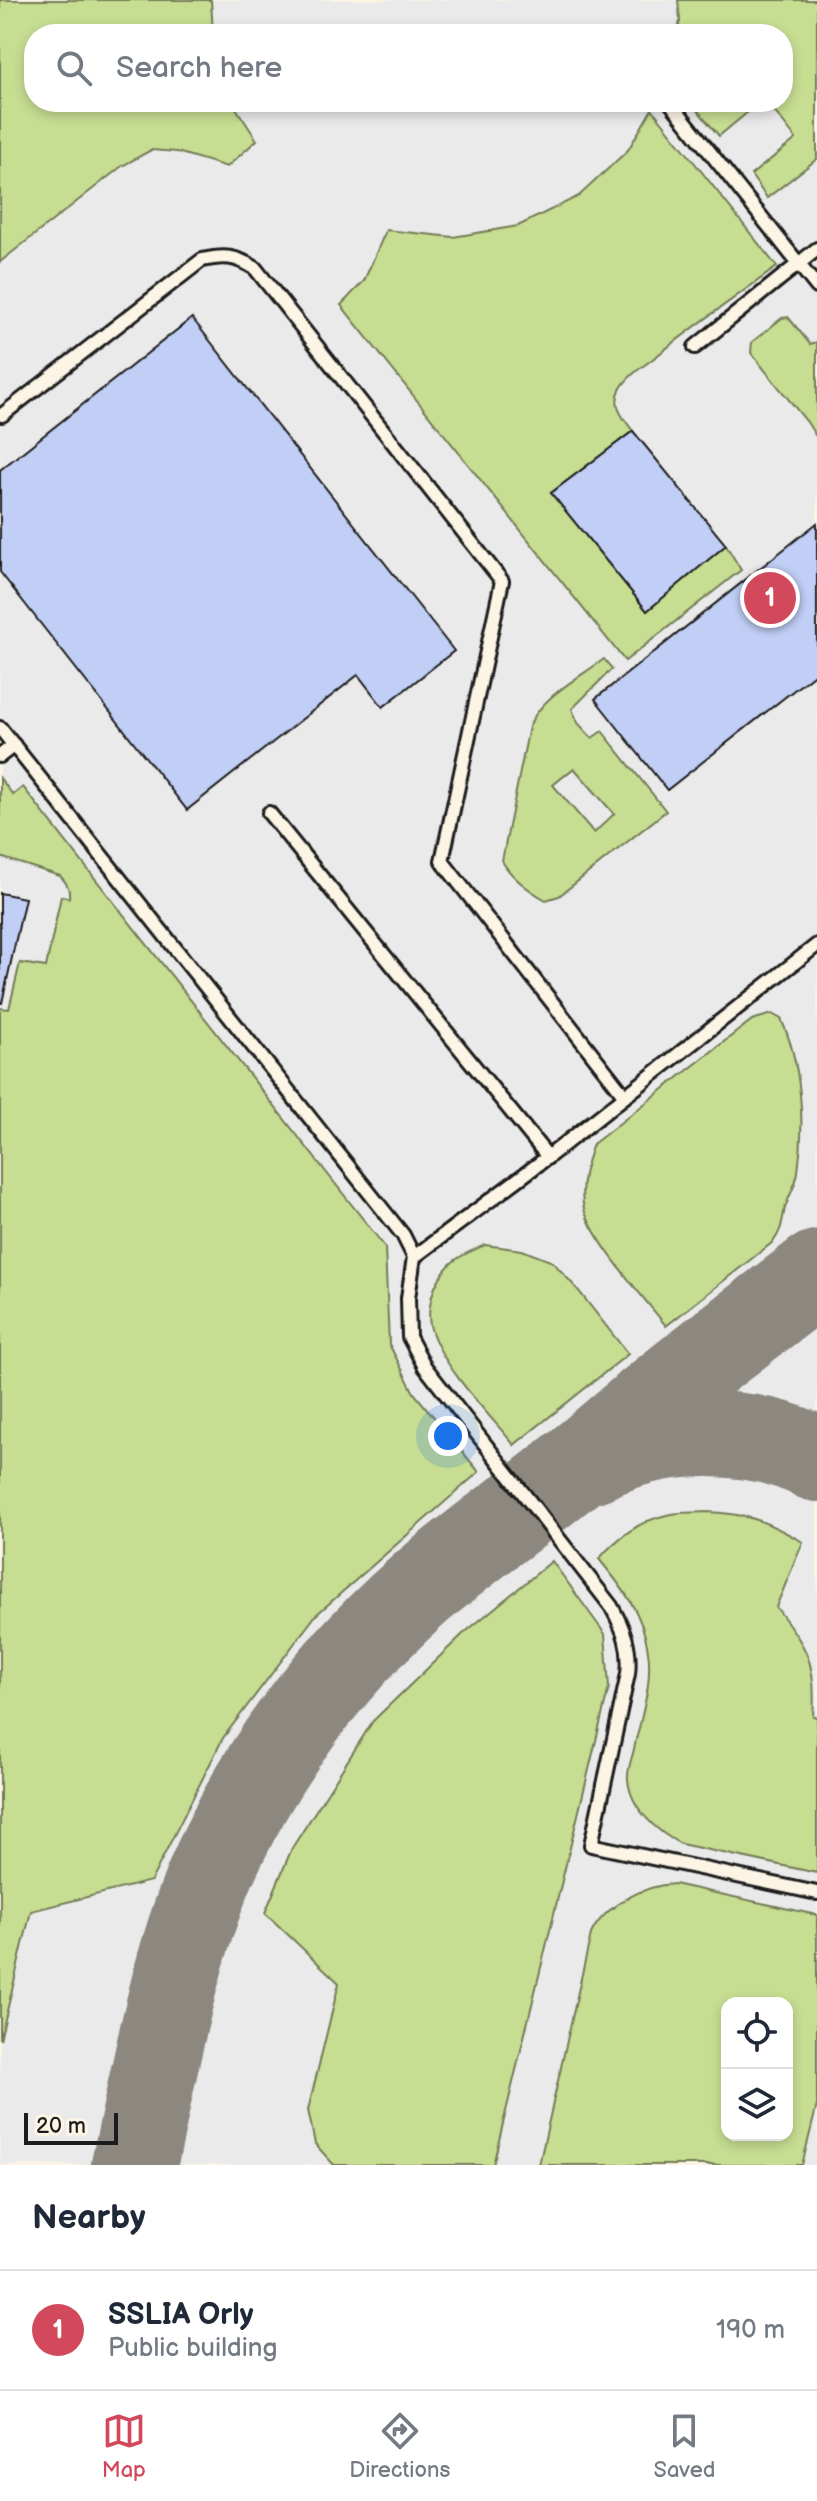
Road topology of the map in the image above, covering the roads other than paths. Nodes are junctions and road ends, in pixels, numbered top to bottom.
1 (678, 112) edge
2 (817, 249) edge
3 (799, 264) junction
4 (817, 287) edge
5 (695, 347) dead end
6 (2, 415) dead end
7 (0, 728) edge
8 (14, 745) junction
9 (0, 756) edge
10 (269, 813) dead end
11 (817, 945) edge
12 (625, 1096) junction
13 (548, 1157) junction
14 (414, 1257) junction
15 (817, 1893) edge

1 - 3 lane
2 - 3 lane
3 - 4 lane
3 - 5 lane
6 - 12 lane
7 - 8 lane
8 - 9 lane
8 - 14 lane
10 - 13 lane
11 - 12 lane
12 - 13 lane
13 - 14 lane
14 - 15 lane

